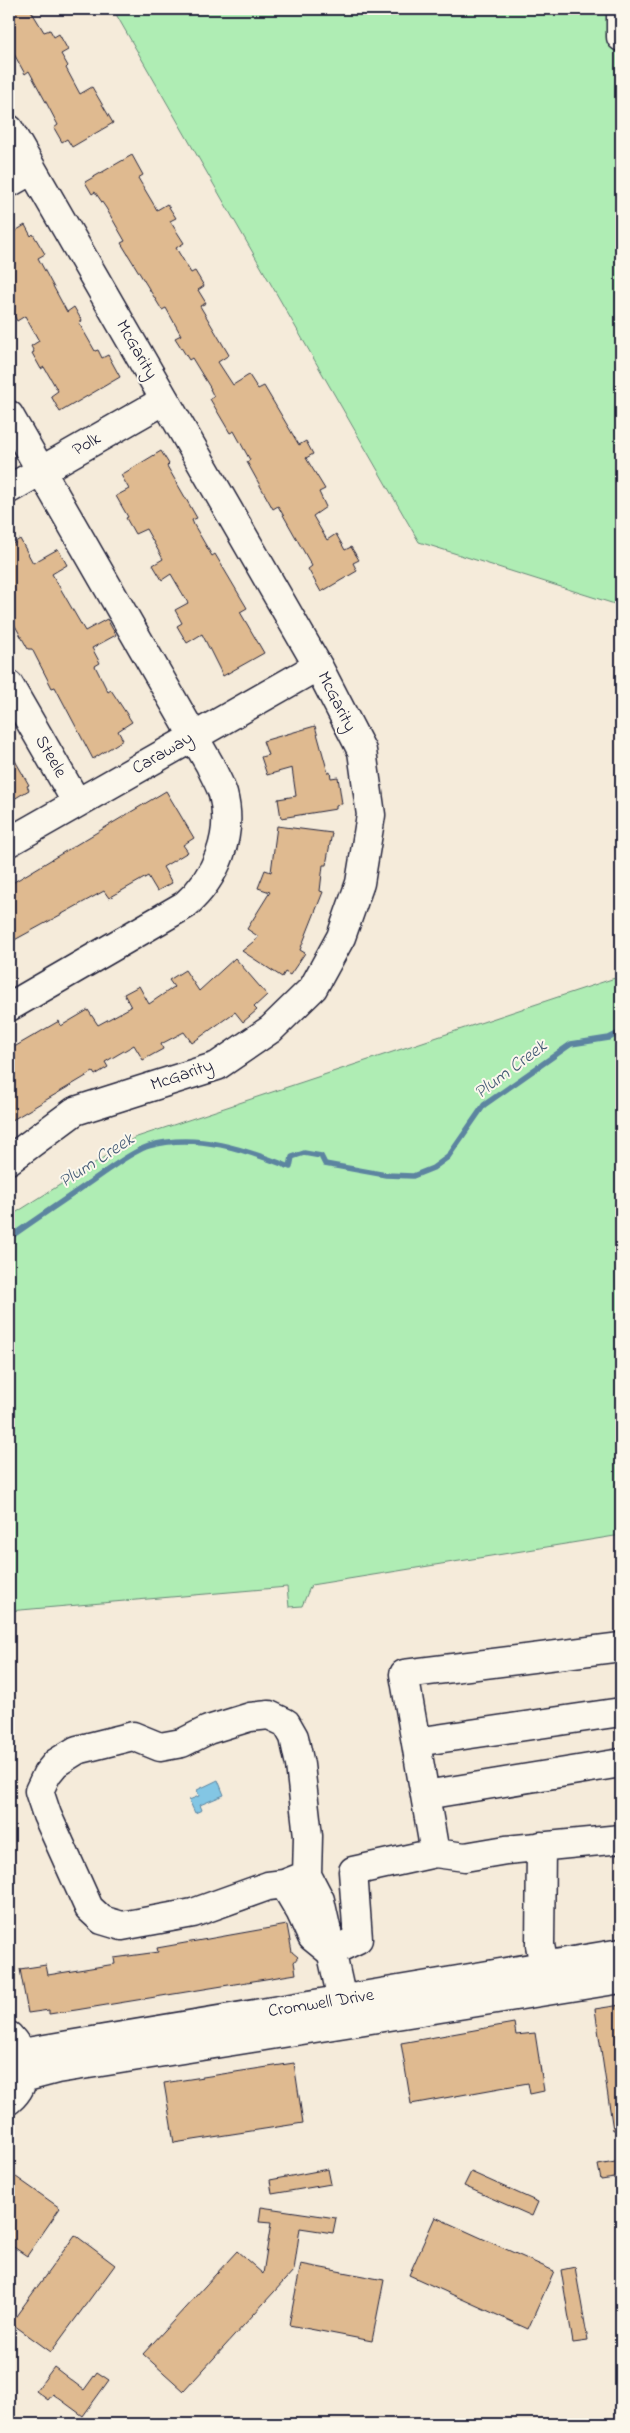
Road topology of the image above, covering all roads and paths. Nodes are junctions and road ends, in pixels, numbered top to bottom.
1 (621, 15) edge
2 (621, 37) edge
3 (9, 129) edge
4 (32, 170) junction
5 (9, 183) edge
6 (165, 400) junction
7 (9, 415) edge
8 (41, 471) junction
9 (9, 489) edge
10 (318, 666) junction
11 (9, 685) edge
12 (193, 737) junction
13 (77, 803) junction
14 (9, 842) edge
15 (9, 1007) edge
16 (9, 1160) edge
17 (621, 1647) edge
18 (621, 1712) edge
19 (416, 1742) junction
20 (621, 1763) edge
21 (425, 1795) junction
22 (621, 1839) edge
23 (541, 1846) junction
24 (435, 1853) junction
25 (295, 1880) junction
26 (331, 1952) junction
27 (621, 1953) edge
28 (544, 1966) junction
29 (621, 1979) edge
30 (342, 2000) junction
31 (18, 2055) edge
32 (9, 2100) edge

1 - 2 street
3 - 4 street, McGarity
4 - 5 street
4 - 6 street, McGarity
6 - 8 street, Polk
6 - 10 street, McGarity
7 - 8 street
8 - 9 street, Polk
8 - 12 street
10 - 12 street, Caraway
10 - 16 street, McGarity
11 - 13 street, Steele
12 - 13 street, Caraway
12 - 15 street
13 - 14 street, Caraway
17 - 19 street
18 - 19 street
19 - 21 street
20 - 21 street
21 - 24 street
22 - 23 street
23 - 24 street
23 - 28 street
24 - 26 street
25 - 25 street
25 - 26 street
26 - 30 street
27 - 28 street, Cromwell Drive
28 - 30 street, Cromwell Drive
29 - 31 street, Cromwell Drive
30 - 31 street, Cromwell Drive
31 - 32 street

